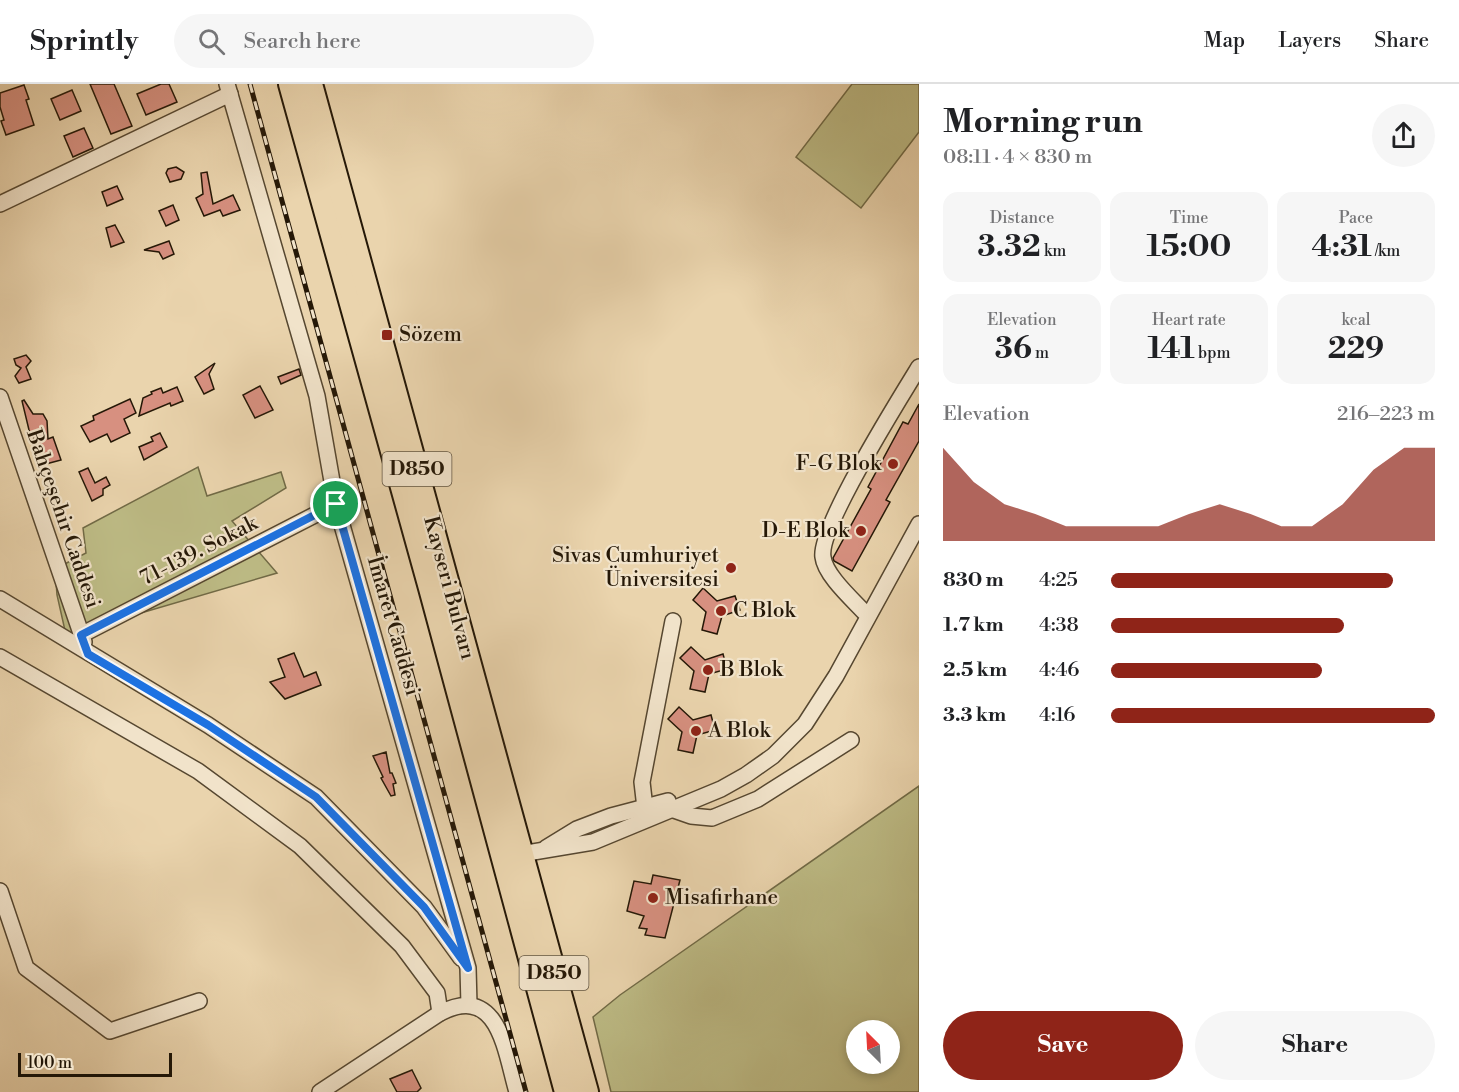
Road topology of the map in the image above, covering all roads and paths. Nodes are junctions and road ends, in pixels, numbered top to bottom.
1 (290, 84) edge
2 (311, 84) edge
3 (229, 89) edge
4 (0, 204) edge
5 (919, 367) edge
6 (0, 397) edge
7 (336, 504) junction
8 (919, 513) edge
9 (919, 524) edge
10 (0, 599) edge
11 (864, 612) junction
12 (673, 621) dead end
13 (81, 635) junction
14 (88, 654) junction
15 (0, 657) edge
16 (851, 740) dead end
17 (645, 807) junction
18 (671, 809) junction
19 (521, 854) junction
20 (0, 891) edge
21 (468, 968) junction
22 (199, 1001) dead end
23 (469, 1005) junction
24 (440, 1013) junction
25 (320, 1092) edge
26 (517, 1092) edge
27 (566, 1092) edge
28 (587, 1092) edge

1 - 19 highway, Kayseri Bulvarı / D850
2 - 19 highway, Kayseri Bulvarı / D850
3 - 4 street
3 - 7 street, İmaret Caddesi
5 - 11 street
6 - 13 street, Bahçeşehir Caddesi
7 - 13 street, 71-139. Sokak
7 - 21 street, İmaret Caddesi
8 - 11 street
9 - 18 street
10 - 14 street
11 - 17 street
12 - 17 street
13 - 14 street, Bahçeşehir Caddesi
14 - 21 street
15 - 24 street
16 - 18 street
17 - 19 street
18 - 19 street
19 - 27 highway, Kayseri Bulvarı / D850
19 - 28 highway, Kayseri Bulvarı / D850
20 - 22 street
21 - 23 street, İmaret Caddesi
23 - 24 street
23 - 26 street
24 - 25 street

